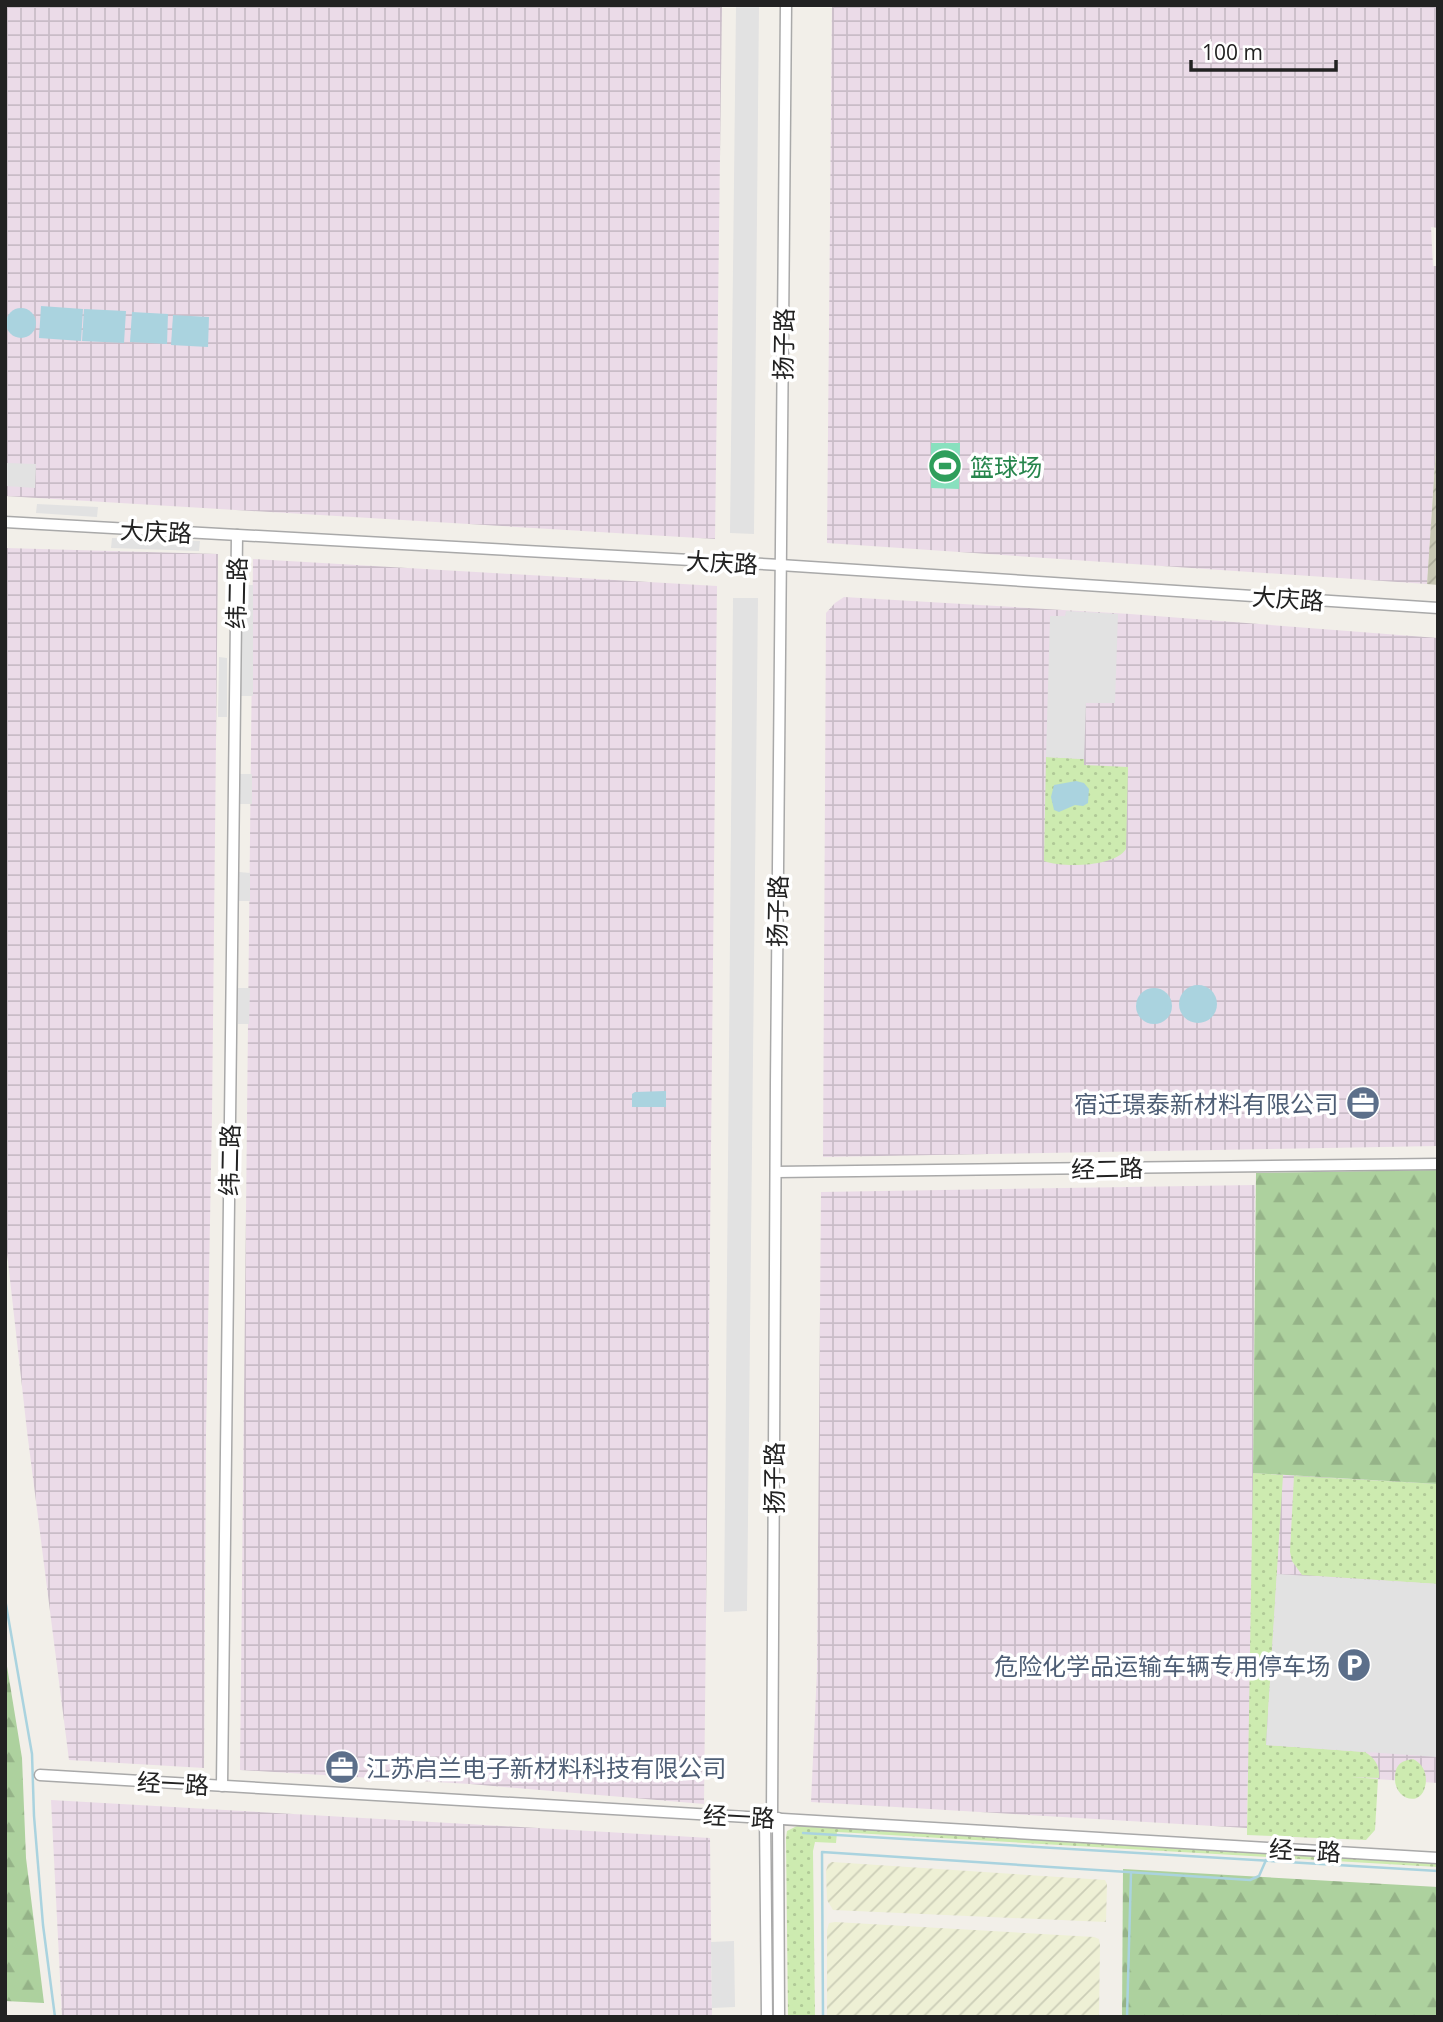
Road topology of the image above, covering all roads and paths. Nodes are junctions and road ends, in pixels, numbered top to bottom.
1 (786, 5) edge
2 (5, 523) edge
3 (237, 535) junction
4 (780, 565) junction
5 (1438, 608) edge
6 (1438, 1164) edge
7 (776, 1172) junction
8 (40, 1775) dead end
9 (222, 1786) junction
10 (772, 1817) junction
11 (1438, 1858) edge
12 (767, 2017) edge
13 (779, 2017) edge

1 - 4 street, 扬子路
2 - 3 street, 大庆路
3 - 4 street, 大庆路
3 - 9 street, 纬二路
4 - 5 street, 大庆路
4 - 7 street, 扬子路
6 - 7 street, 经二路
7 - 10 street, 扬子路
8 - 9 street, 经一路
9 - 10 street, 经一路
10 - 11 street, 经一路
10 - 12 street, 扬子路
10 - 13 street, 扬子路

